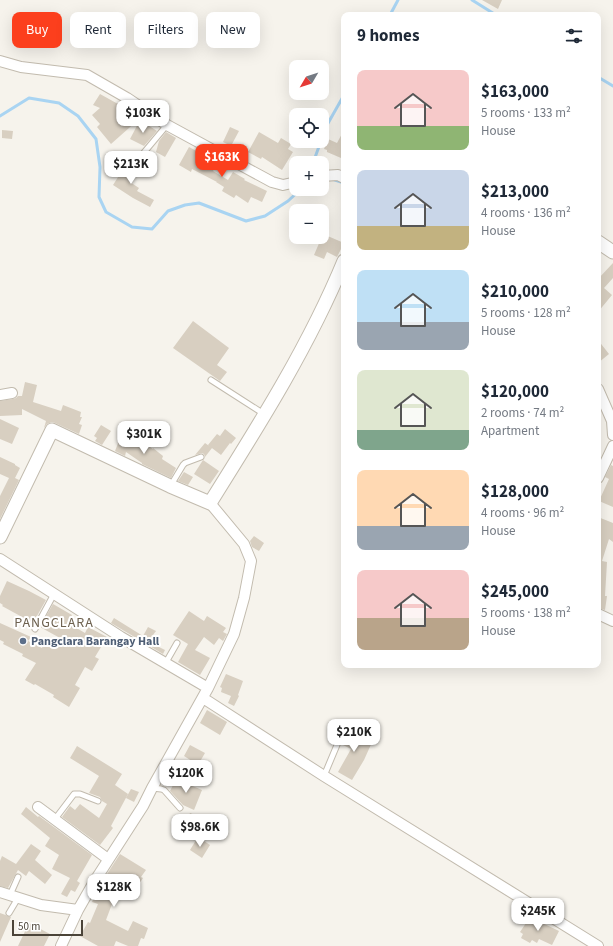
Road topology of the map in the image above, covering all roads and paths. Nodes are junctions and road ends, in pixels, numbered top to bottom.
1 (0, 61) edge
2 (167, 125) junction
3 (136, 162) dead end
4 (329, 176) edge
5 (341, 176) edge
6 (289, 184) edge
7 (601, 244) edge
8 (613, 252) edge
9 (340, 283) edge
10 (211, 380) dead end
11 (12, 393) dead end
12 (0, 395) edge
13 (601, 396) edge
14 (265, 414) junction
15 (613, 435) edge
16 (613, 446) edge
17 (201, 457) dead end
18 (601, 472) edge
19 (170, 486) junction
20 (210, 503) junction
21 (0, 537) edge
22 (0, 559) edge
23 (54, 594) junction
24 (601, 615) edge
25 (613, 621) edge
26 (35, 629) dead end
27 (177, 643) dead end
28 (165, 664) junction
29 (208, 688) junction
30 (203, 698) junction
31 (337, 745) dead end
32 (324, 776) junction
33 (152, 788) junction
34 (98, 801) dead end
35 (38, 807) dead end
36 (180, 808) dead end
37 (55, 819) junction
38 (108, 859) junction
39 (18, 876) dead end
40 (9, 895) edge
41 (78, 910) junction
42 (9, 913) dead end
43 (61, 946) edge
44 (598, 946) edge

1 - 2 street
2 - 3 lane
2 - 6 street
4 - 5 street
7 - 8 street
9 - 14 street
10 - 14 lane
11 - 12 street
13 - 15 street
14 - 20 street
16 - 18 street
17 - 19 lane
19 - 20 street
19 - 21 street
20 - 29 street
22 - 23 street
23 - 26 lane
23 - 28 street
24 - 25 street
27 - 28 lane
28 - 29 street
29 - 30 street
30 - 32 street
30 - 33 street
31 - 32 lane
32 - 44 street
33 - 36 lane
33 - 38 street
34 - 37 lane
35 - 37 street
37 - 38 street
38 - 41 street
39 - 40 lane
40 - 41 street
40 - 42 lane
41 - 43 street

